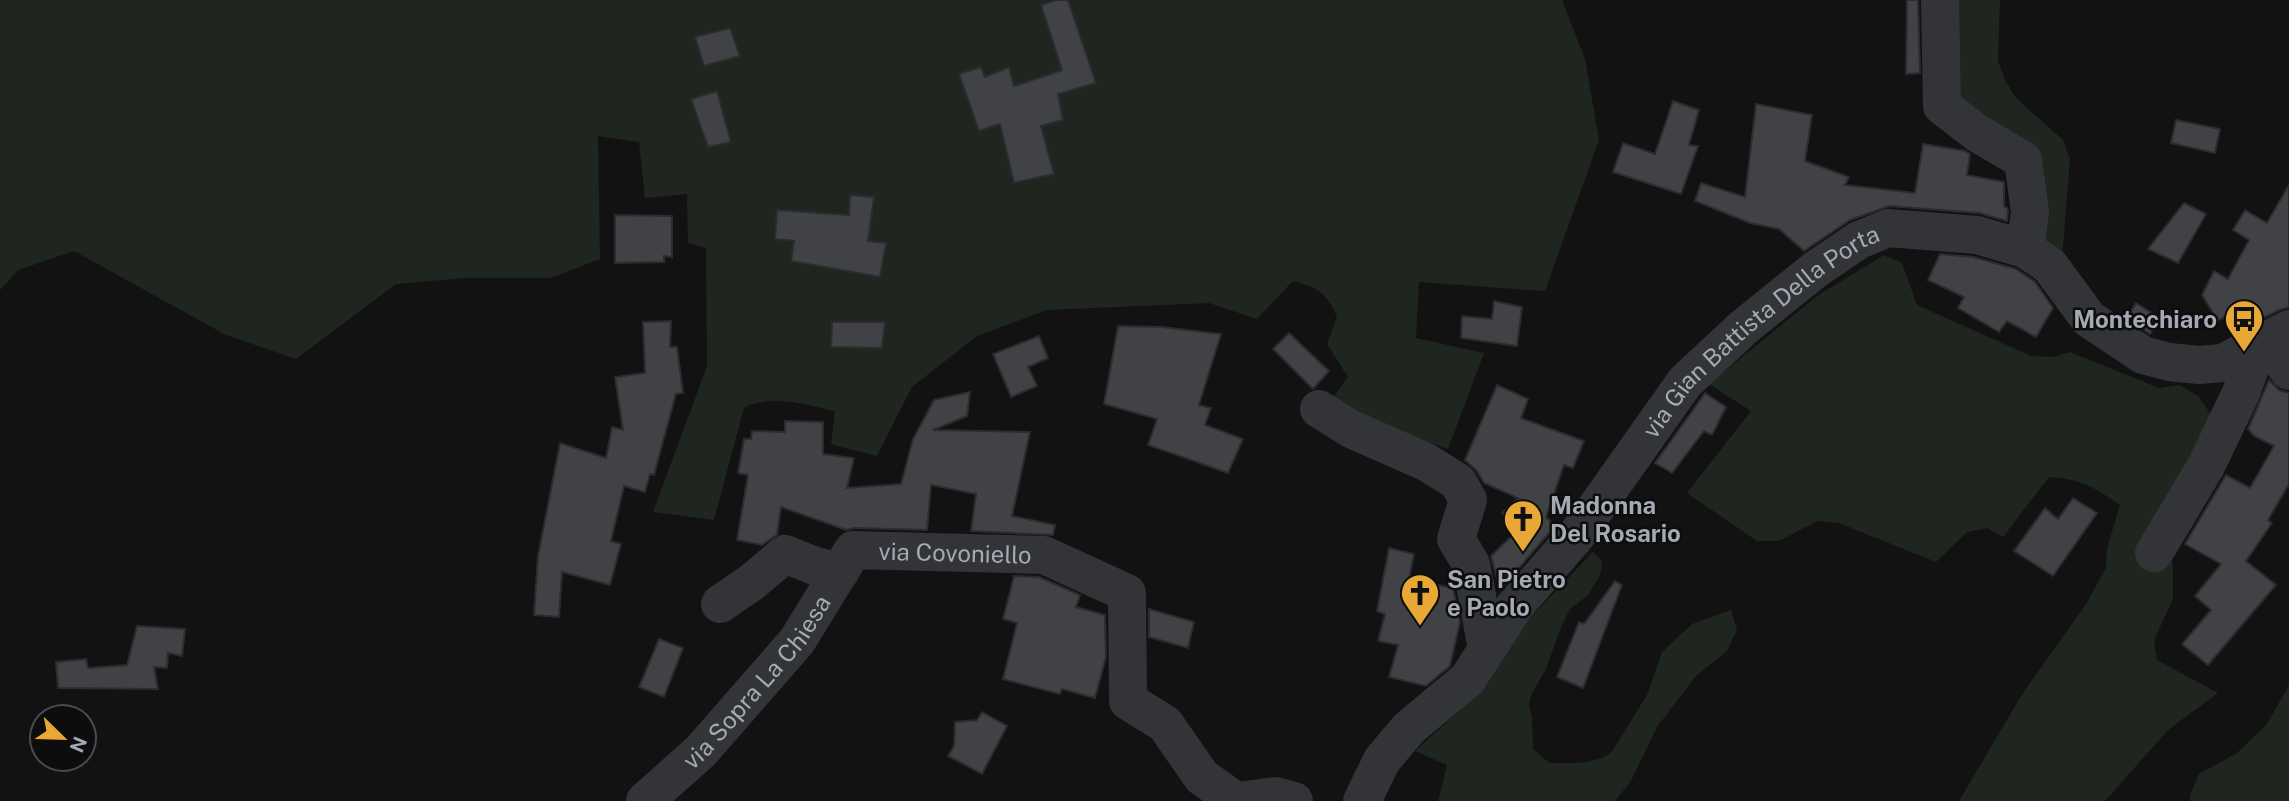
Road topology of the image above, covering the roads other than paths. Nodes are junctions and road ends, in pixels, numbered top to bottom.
1 (1940, 0) edge
2 (2025, 249) junction
3 (2276, 347) edge
4 (1319, 409) dead end
5 (2154, 553) dead end
6 (847, 561) junction
7 (720, 604) dead end
8 (1487, 649) junction
9 (645, 801) edge
10 (1237, 801) edge
11 (1294, 801) edge
12 (1362, 801) edge

1 - 2 street
2 - 3 street, via Gian Battista Della Porta
2 - 8 street, via Gian Battista Della Porta
3 - 5 street
4 - 8 street
6 - 7 street
6 - 9 street, via Sopra La Chiesa
6 - 10 street, via Covoniello
8 - 12 street, via Gian Battista Della Porta
10 - 11 street, via Covoniello

